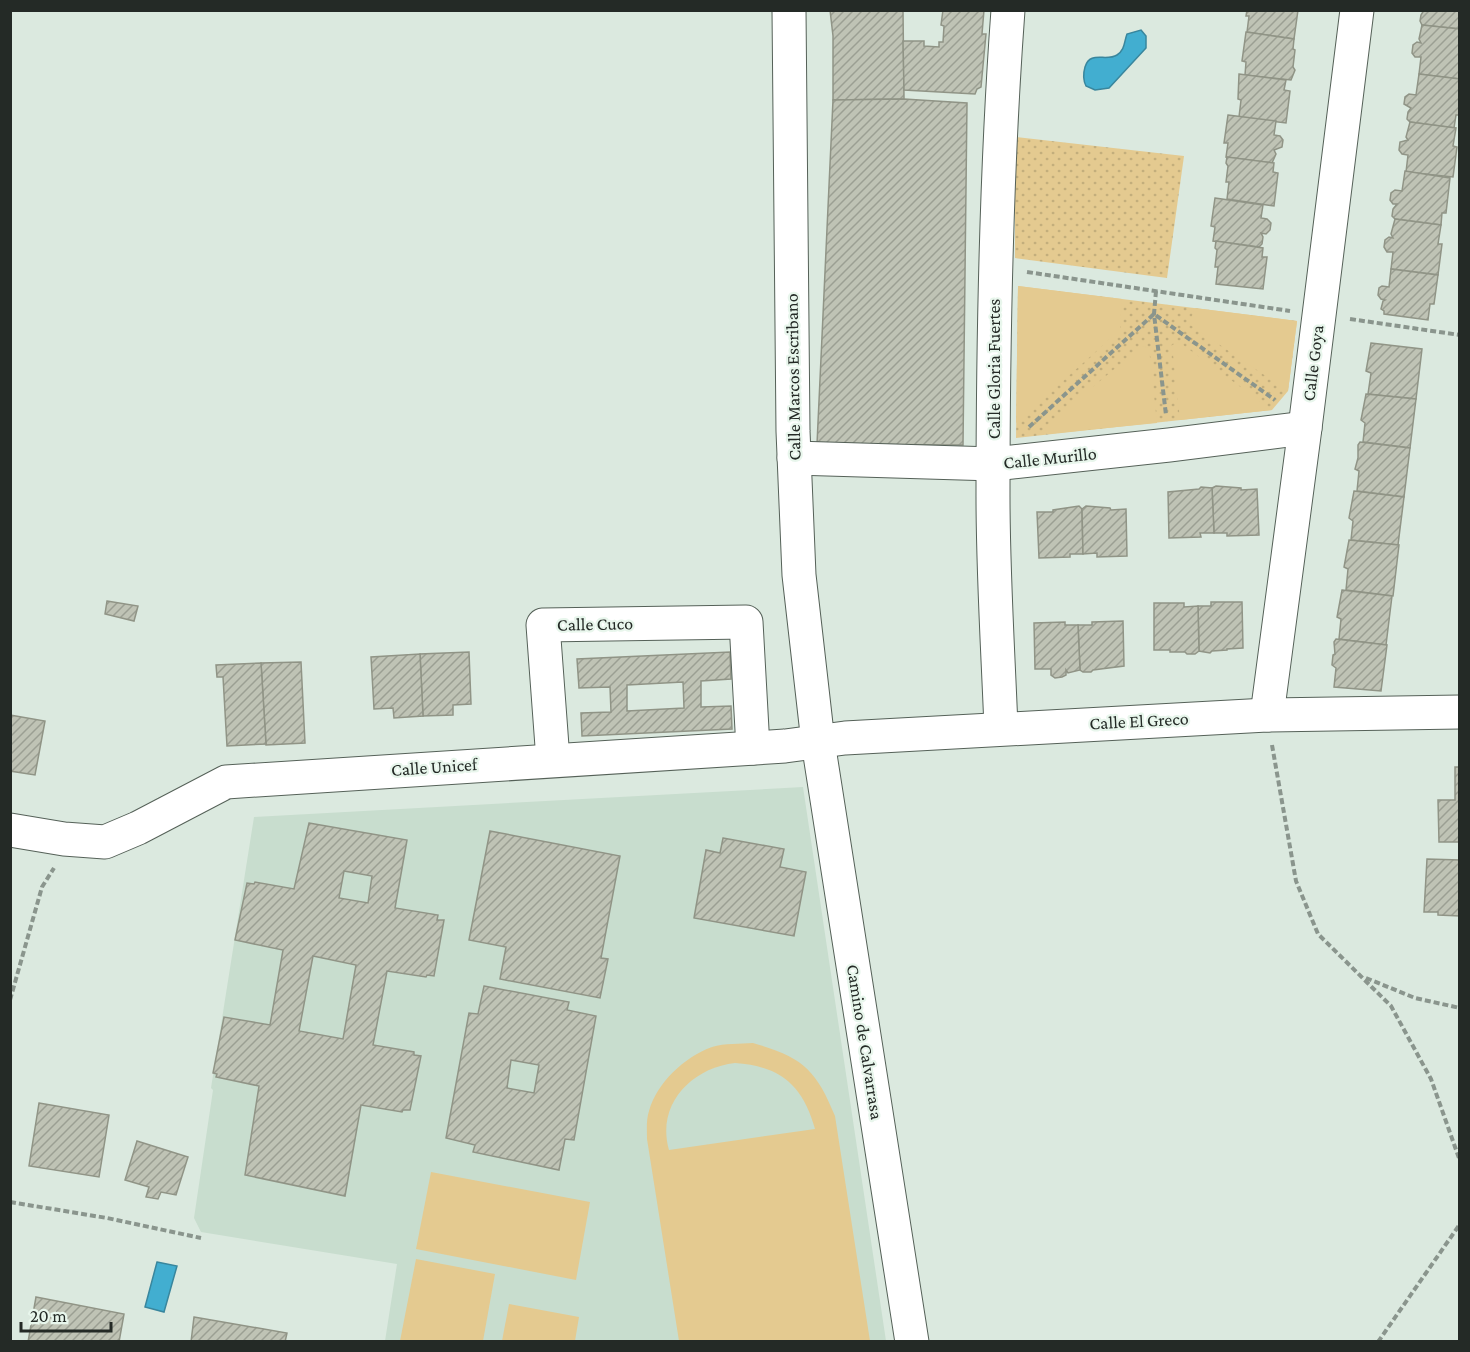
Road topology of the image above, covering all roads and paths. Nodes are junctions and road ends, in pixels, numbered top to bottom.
1 (789, 10) edge
2 (1008, 10) edge
3 (1357, 10) edge
4 (995, 268) junction
5 (1156, 291) junction
6 (1155, 314) junction
7 (1319, 315) junction
8 (1460, 335) edge
9 (1279, 404) dead end
10 (1305, 428) junction
11 (1022, 434) dead end
12 (1169, 445) junction
13 (794, 458) junction
14 (994, 464) junction
15 (1460, 712) edge
16 (1267, 715) junction
17 (1001, 728) junction
18 (818, 742) junction
19 (753, 748) junction
20 (553, 760) junction
21 (10, 830) edge
22 (64, 839) junction
23 (1362, 977) junction
24 (10, 1000) edge
25 (1460, 1008) edge
26 (1460, 1161) edge
27 (10, 1202) edge
28 (1460, 1224) edge
29 (201, 1238) dead end
30 (912, 1341) edge
31 (1378, 1341) edge

1 - 13 street, Calle Marcos Escribano
2 - 4 street, Calle Gloria Fuertes
3 - 7 street, Calle Goya
4 - 5 path
4 - 14 street, Calle Gloria Fuertes
5 - 6 path
5 - 7 path
6 - 9 path
6 - 11 path
6 - 12 path
7 - 8 path
7 - 10 street, Calle Goya
10 - 12 street, Calle Murillo
10 - 16 street, Calle Goya
12 - 14 street, Calle Murillo
13 - 14 street, Calle Murillo
13 - 18 street, Calle Marcos Escribano
14 - 17 street, Calle Gloria Fuertes
15 - 16 street, Calle El Greco
16 - 17 street, Calle El Greco
16 - 23 path
17 - 18 street, Calle El Greco
18 - 19 street, Calle Unicef
18 - 30 street, Camino de Calvarrasa
19 - 20 street, Calle Unicef
19 - 20 street, Calle Cuco
20 - 22 street, Calle Unicef
21 - 22 street, Calle Unicef
22 - 24 path
23 - 25 path
23 - 26 path
27 - 29 path
28 - 31 path

